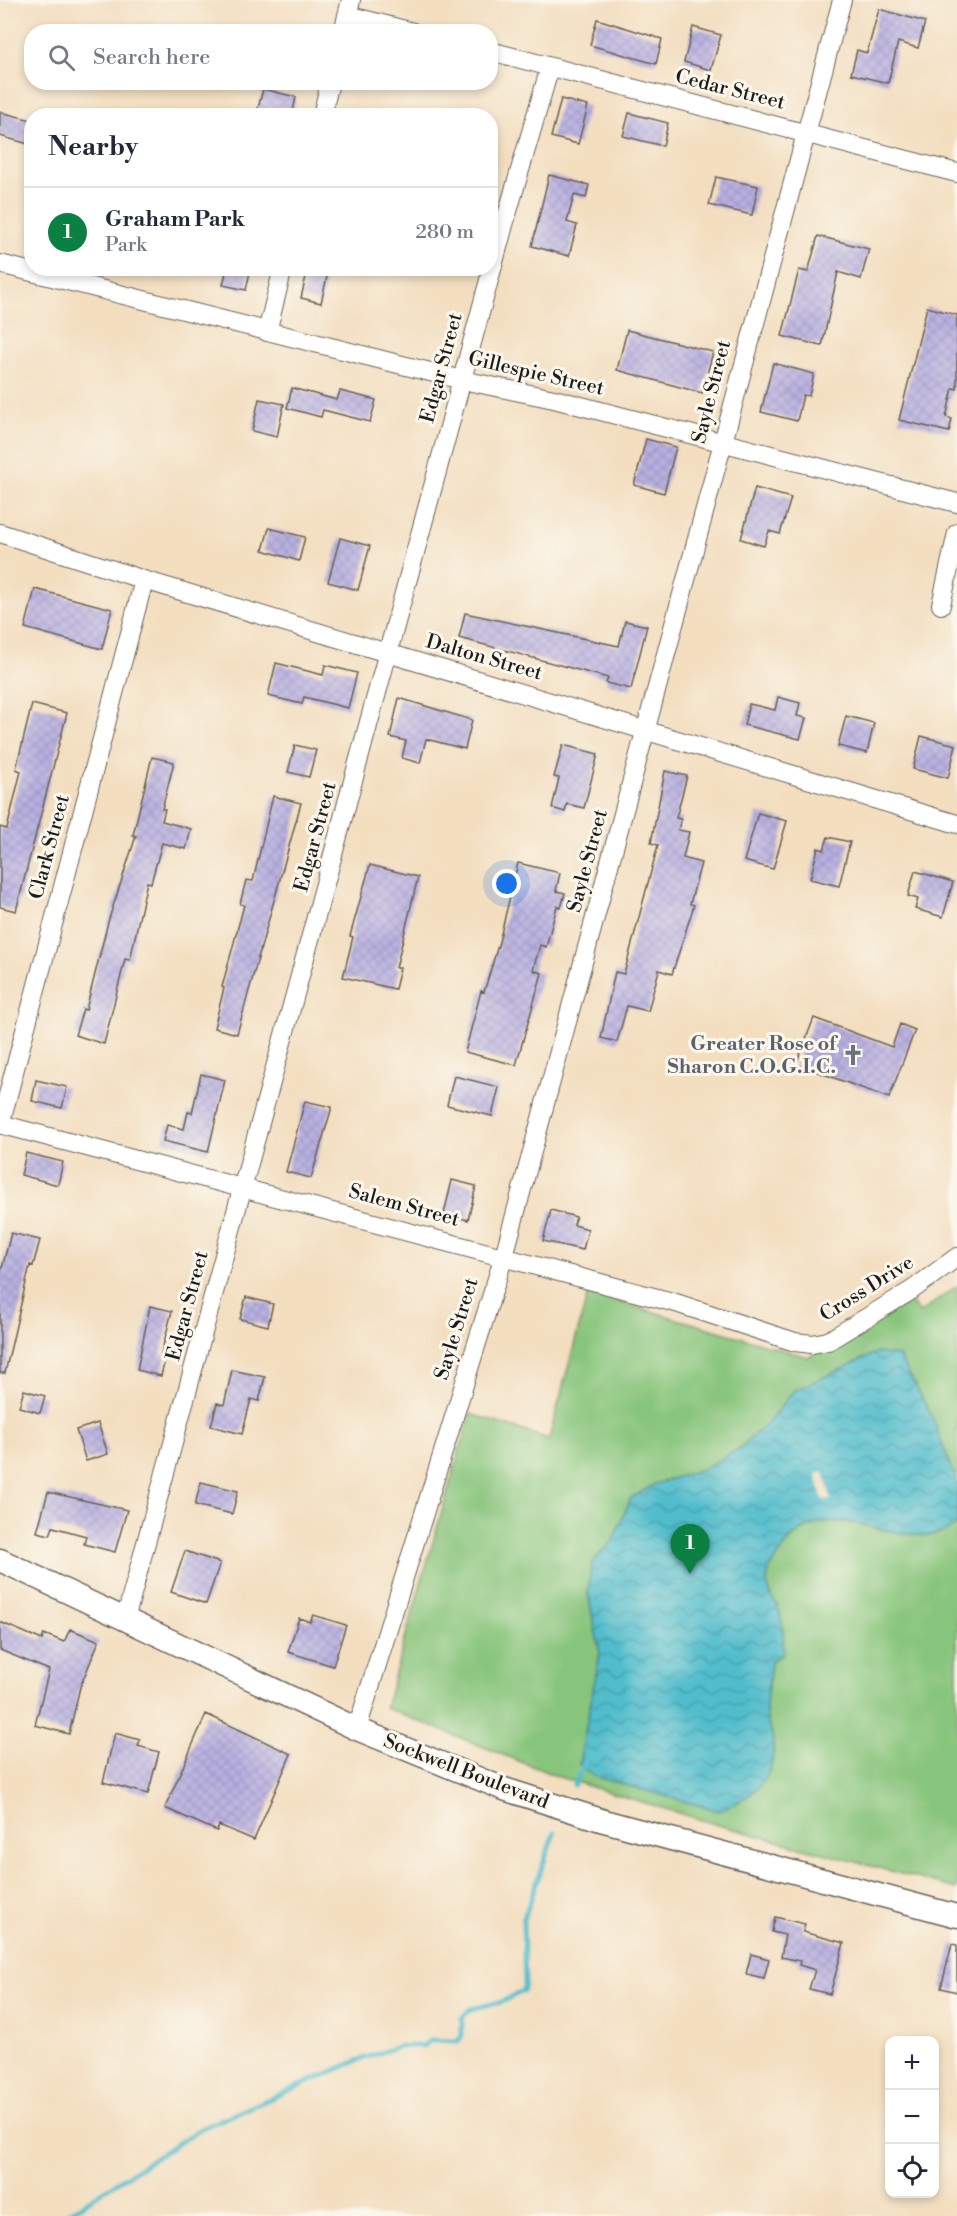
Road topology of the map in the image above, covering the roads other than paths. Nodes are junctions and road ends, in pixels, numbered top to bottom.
1 (842, 0) edge
2 (347, 15) edge
3 (382, 24) edge
4 (498, 53) edge
5 (550, 67) junction
6 (328, 90) edge
7 (324, 108) edge
8 (805, 132) junction
9 (957, 173) edge
10 (498, 252) edge
11 (0, 264) edge
12 (24, 270) edge
13 (47, 276) edge
14 (281, 276) edge
15 (491, 276) edge
16 (267, 332) junction
17 (462, 380) junction
18 (722, 442) junction
19 (957, 502) edge
20 (0, 533) edge
21 (957, 533) edge
22 (144, 580) junction
23 (941, 605) dead end
24 (390, 654) junction
25 (647, 730) junction
26 (957, 824) edge
27 (0, 1125) edge
28 (244, 1188) junction
29 (504, 1256) junction
30 (957, 1257) edge
31 (795, 1342) joint
32 (0, 1560) edge
33 (125, 1620) junction
34 (357, 1729) junction
35 (957, 1916) edge

1 - 8 street, Sayle Street
2 - 3 street
4 - 5 street, Cedar Street
5 - 8 street, Cedar Street
5 - 10 street, Edgar Street
6 - 7 street
8 - 9 street, Cedar Street
8 - 18 street, Sayle Street
11 - 12 street, Gillespie Street
13 - 16 street, Gillespie Street
14 - 16 street
15 - 17 street, Edgar Street
16 - 17 street, Gillespie Street
17 - 18 street, Gillespie Street
17 - 24 street, Edgar Street
18 - 19 street, Gillespie Street
18 - 25 street, Sayle Street
20 - 22 street, Dalton Street
21 - 23 street
22 - 24 street, Dalton Street
22 - 27 street, Clark Street
24 - 25 street, Dalton Street
24 - 28 street, Edgar Street
25 - 26 street, Dalton Street
25 - 29 street, Sayle Street
27 - 28 street, Salem Street
28 - 29 street, Salem Street
28 - 33 street, Edgar Street
29 - 31 street, Salem Street
29 - 34 street, Sayle Street
30 - 31 street, Cross Drive
32 - 33 main road, Sockwell Boulevard
33 - 34 main road, Sockwell Boulevard
34 - 35 main road, Sockwell Boulevard

